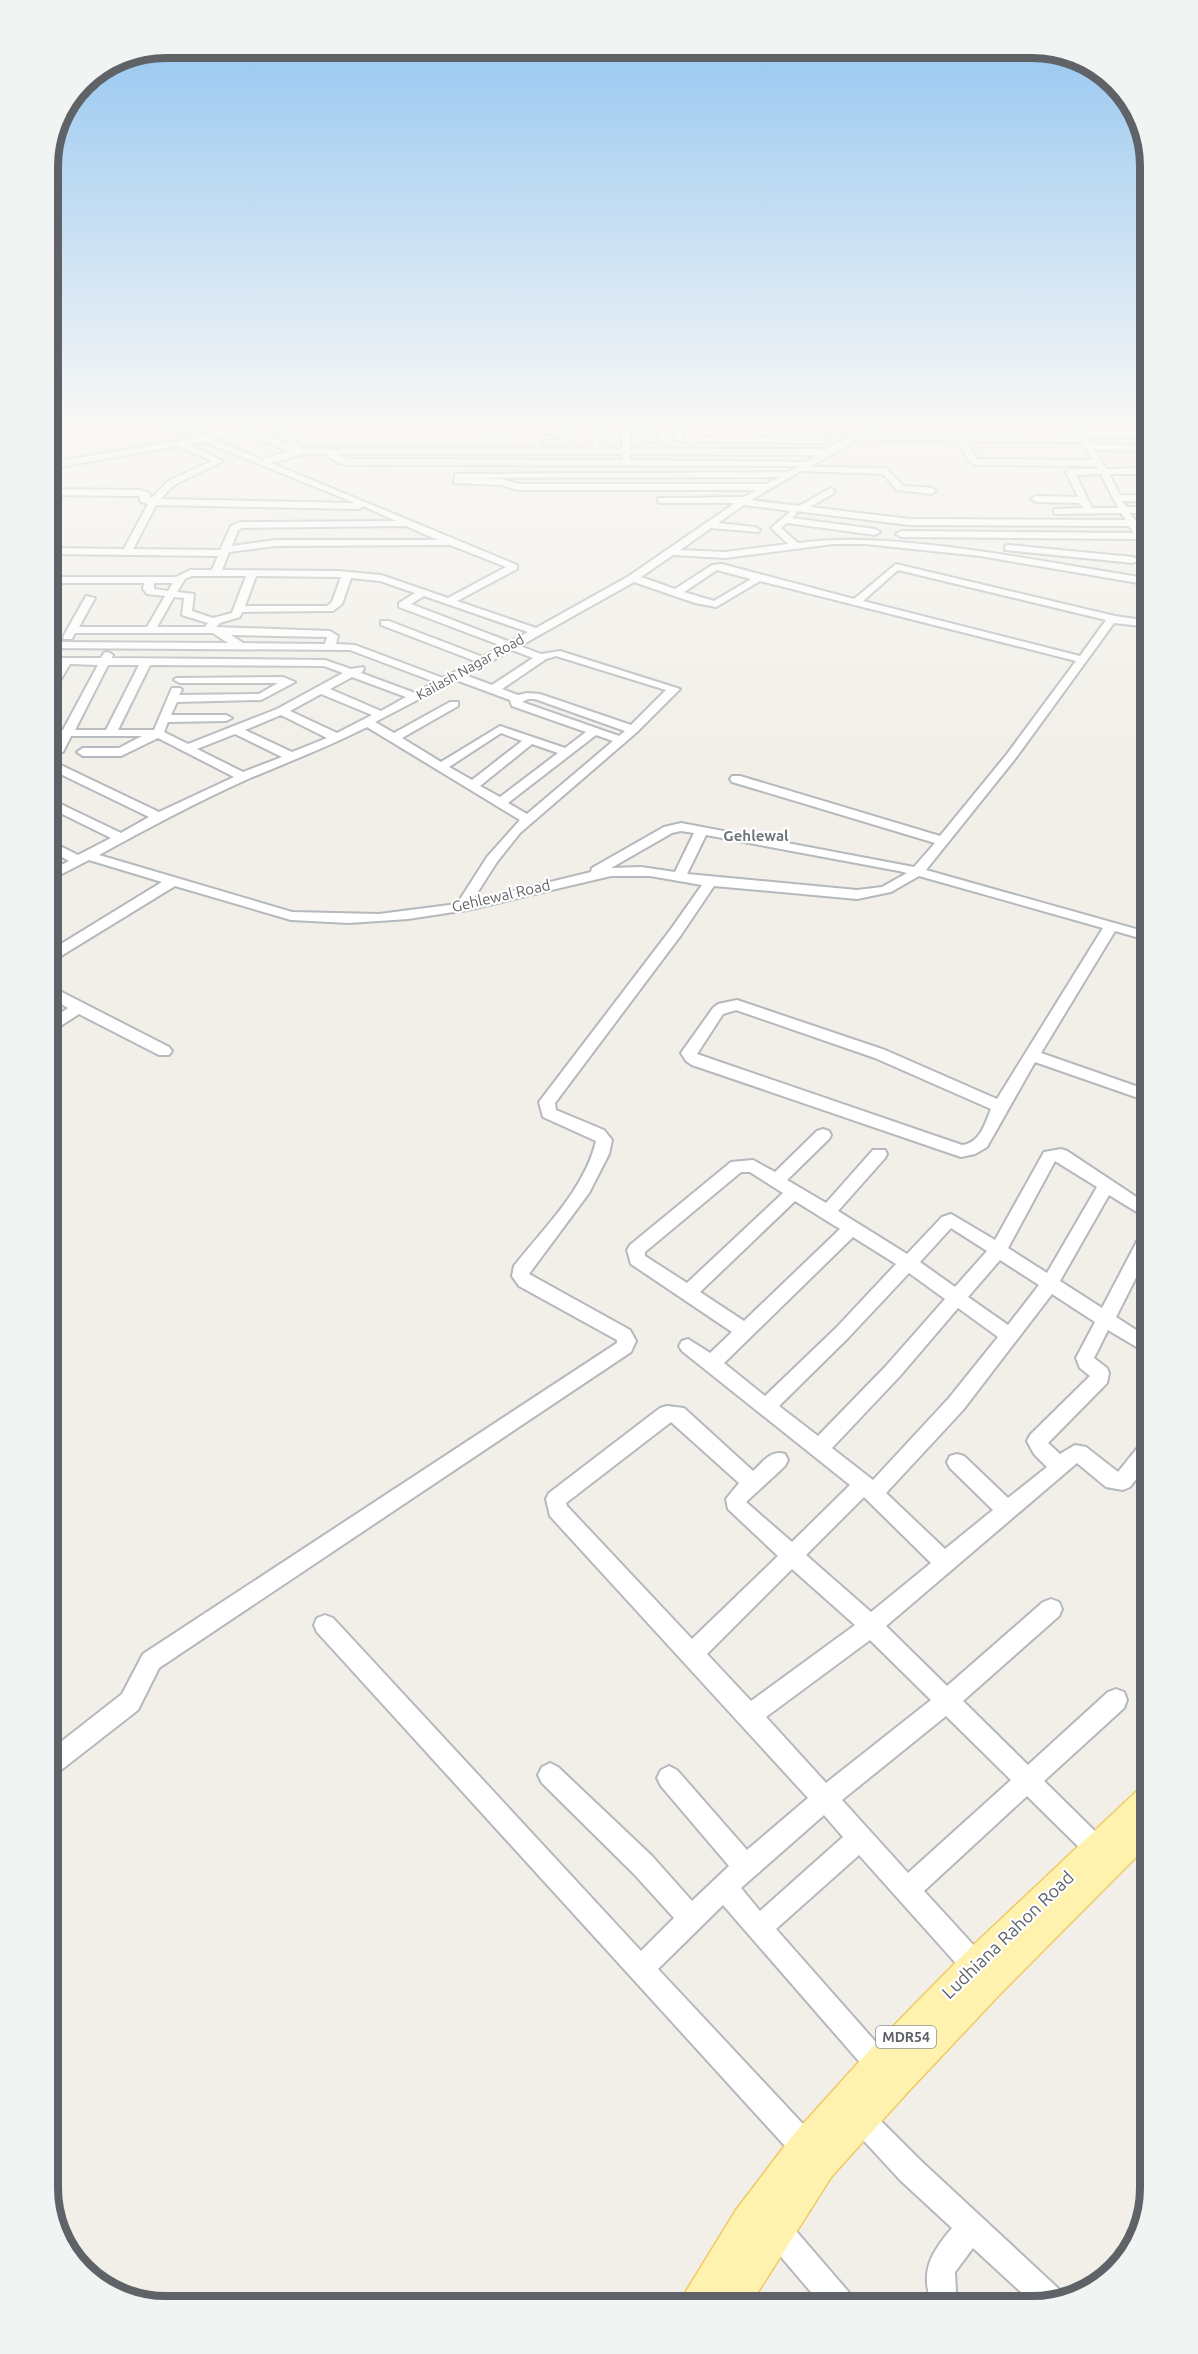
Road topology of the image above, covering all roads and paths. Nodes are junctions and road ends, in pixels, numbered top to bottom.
1 (1043, 535) edge
2 (1076, 535) edge
3 (135, 536) edge
4 (231, 536) edge
5 (339, 536) edge
6 (437, 536) edge
7 (696, 536) edge
8 (784, 536) edge
9 (363, 543) junction
10 (452, 543) junction
11 (796, 546) junction
12 (59, 551) edge
13 (226, 551) junction
14 (127, 552) junction
15 (673, 552) junction
16 (1051, 552) junction
17 (998, 556) junction
18 (1085, 556) junction
19 (1133, 560) dead end
20 (216, 573) junction
21 (252, 574) junction
22 (347, 575) junction
23 (633, 578) junction
24 (759, 578) junction
25 (59, 580) edge
26 (149, 580) junction
27 (177, 580) junction
28 (1139, 580) edge
29 (424, 592) junction
30 (676, 593) junction
31 (169, 594) junction
32 (90, 598) dead end
33 (449, 601) junction
34 (855, 603) junction
35 (239, 609) junction
36 (1115, 619) junction
37 (1139, 622) edge
38 (385, 623) dead end
39 (211, 626) junction
40 (73, 630) junction
41 (121, 630) junction
42 (150, 630) junction
43 (535, 631) junction
44 (220, 632) junction
45 (59, 645) edge
46 (63, 645) junction
47 (239, 645) junction
48 (113, 646) junction
49 (330, 646) junction
50 (508, 646) junction
51 (59, 655) edge
52 (381, 657) junction
53 (542, 657) junction
54 (1083, 660) junction
55 (59, 661) edge
56 (484, 661) junction
57 (104, 662) junction
58 (146, 662) junction
59 (188, 662) junction
60 (268, 662) junction
61 (353, 672) junction
62 (456, 676) junction
63 (180, 680) junction
64 (444, 682) junction
65 (320, 690) junction
66 (493, 690) junction
67 (417, 697) junction
68 (172, 699) junction
69 (517, 699) junction
70 (454, 704) dead end
71 (281, 711) junction
72 (381, 716) junction
73 (226, 718) dead end
74 (164, 719) junction
75 (368, 723) junction
76 (236, 730) junction
77 (633, 730) junction
78 (593, 732) junction
79 (59, 733) edge
80 (68, 733) junction
81 (110, 733) junction
82 (158, 733) junction
83 (337, 738) junction
84 (394, 738) junction
85 (531, 739) junction
86 (620, 740) junction
87 (189, 748) junction
88 (59, 749) dead end
89 (83, 752) dead end
90 (566, 752) junction
91 (292, 757) junction
92 (442, 766) junction
93 (59, 768) edge
94 (243, 777) junction
95 (736, 779) dead end
96 (472, 786) junction
97 (500, 803) junction
98 (59, 807) edge
99 (159, 817) junction
100 (527, 819) junction
101 (702, 831) junction
102 (120, 837) junction
103 (942, 841) junction
104 (59, 848) edge
105 (82, 857) junction
106 (59, 871) edge
107 (916, 871) junction
108 (593, 874) junction
109 (679, 876) junction
110 (173, 881) junction
111 (710, 882) junction
112 (462, 906) junction
113 (1111, 926) junction
114 (1139, 934) edge
115 (59, 951) edge
116 (59, 996) edge
117 (78, 1008) junction
118 (59, 1022) edge
119 (164, 1051) dead end
120 (1032, 1055) junction
121 (1139, 1093) edge
122 (1000, 1107) junction
123 (823, 1135) dead end
124 (879, 1154) dead end
125 (777, 1180) junction
126 (1106, 1185) junction
127 (795, 1191) junction
128 (1139, 1207) edge
129 (828, 1212) junction
130 (852, 1228) junction
131 (999, 1249) junction
132 (1139, 1255) edge
133 (908, 1263) junction
134 (1050, 1284) junction
135 (689, 1292) junction
136 (957, 1297) junction
137 (1106, 1321) junction
138 (745, 1331) junction
139 (1010, 1336) junction
140 (1139, 1341) edge
141 (688, 1346) dead end
142 (712, 1362) junction
143 (767, 1406) junction
144 (819, 1448) junction
145 (778, 1460) dead end
146 (1139, 1461) edge
147 (957, 1462) dead end
148 (1059, 1467) junction
149 (753, 1484) junction
150 (869, 1488) junction
151 (1006, 1510) junction
152 (792, 1555) junction
153 (944, 1562) junction
154 (1051, 1609) dead end
155 (326, 1625) dead end
156 (871, 1626) junction
157 (692, 1654) junction
158 (1116, 1700) dead end
159 (946, 1702) junction
160 (750, 1716) junction
161 (58, 1758) edge
162 (550, 1775) dead end
163 (669, 1778) dead end
164 (1026, 1781) junction
165 (825, 1799) junction
166 (1139, 1812) edge
167 (1139, 1830) edge
168 (860, 1838) junction
169 (1104, 1855) junction
170 (746, 1867) junction
171 (724, 1888) junction
172 (907, 1890) junction
173 (691, 1918) junction
174 (759, 1928) junction
175 (642, 1968) junction
176 (982, 1974) junction
177 (879, 2065) junction
178 (862, 2120) junction
179 (805, 2147) junction
180 (767, 2219) junction
181 (971, 2228) junction
182 (1043, 2294) edge
183 (706, 2296) edge
184 (733, 2296) edge
185 (833, 2296) edge
186 (944, 2296) edge

1 - 16 street
2 - 18 street
3 - 14 street
4 - 13 street
5 - 9 street
6 - 10 street
7 - 15 street, Kailash Nagar Road
8 - 11 street
9 - 10 street
9 - 13 street
10 - 33 street
11 - 15 street
11 - 17 street
12 - 14 street
13 - 14 street
13 - 20 street
15 - 23 street, Kailash Nagar Road
16 - 17 street
16 - 18 street
17 - 28 street
18 - 19 street
20 - 21 street
20 - 27 street
21 - 22 street
21 - 35 street
22 - 29 street
22 - 35 street
23 - 30 street
23 - 43 street, Kailash Nagar Road
24 - 30 street
24 - 30 street
24 - 34 street
25 - 26 street
26 - 27 street
26 - 31 street
27 - 31 street
29 - 33 street
29 - 50 street
31 - 39 street
31 - 42 street
32 - 40 street
33 - 43 street
34 - 36 street
34 - 54 street
35 - 39 street
36 - 37 street
36 - 54 street, Gehlewal Road
38 - 56 street
39 - 42 street
39 - 44 street
40 - 41 street
40 - 46 street
41 - 42 street
41 - 48 street
43 - 50 street, Kailash Nagar Road
44 - 47 street
44 - 49 street
45 - 46 street
46 - 48 street
46 - 51 street
47 - 48 street
47 - 49 street
47 - 60 street
48 - 57 street
49 - 52 street
50 - 53 street
50 - 56 street, Kailash Nagar Road
52 - 61 street
52 - 64 street
53 - 66 street
53 - 77 street
54 - 103 street, Gehlewal Road
55 - 57 street
56 - 62 street, Kailash Nagar Road
57 - 58 street
57 - 80 street
58 - 59 street
58 - 81 street
59 - 60 street
59 - 63 street
60 - 61 street
61 - 65 street
61 - 67 street
62 - 64 street, Kailash Nagar Road
62 - 66 street
63 - 68 street
63 - 68 street
64 - 67 street, Kailash Nagar Road
65 - 71 street
65 - 72 street
66 - 69 street
67 - 72 street, Kailash Nagar Road
68 - 74 street
69 - 77 street
69 - 78 street
70 - 84 street
71 - 76 street
71 - 83 street
72 - 75 street, Kailash Nagar Road
73 - 74 street
74 - 82 street
75 - 83 street, Kailash Nagar Road
75 - 84 street
76 - 87 street
76 - 91 street
77 - 86 street
78 - 86 street
78 - 90 street
79 - 80 street
80 - 81 street
80 - 88 street
81 - 82 street
82 - 87 street
82 - 89 street
83 - 91 street, Kailash Nagar Road
84 - 92 street
85 - 90 street
85 - 92 street
85 - 96 street
86 - 100 street
87 - 94 street
90 - 97 street
91 - 94 street, Kailash Nagar Road
92 - 96 street
93 - 99 street
94 - 99 street, Kailash Nagar Road
95 - 103 street
96 - 97 street
97 - 100 street
98 - 102 street
99 - 102 street, Kailash Nagar Road
100 - 112 street
101 - 107 street
101 - 108 street
101 - 109 street
102 - 105 street, Kailash Nagar Road
103 - 107 street, Gehlewal Road
104 - 105 street, Gehlewal Road
105 - 106 street, Kailash Nagar Road
105 - 110 street, Gehlewal Road
107 - 111 street, Gehlewal Road
107 - 113 street
108 - 109 street, Gehlewal Road
108 - 112 street, Gehlewal Road
109 - 111 street, Gehlewal Road
110 - 112 street, Gehlewal Road
110 - 115 street
111 - 161 street
113 - 114 street
113 - 120 street
116 - 117 street
117 - 118 street
117 - 119 street
120 - 121 street
120 - 122 street
122 - 122 street
123 - 125 street
124 - 129 street
125 - 127 street
125 - 135 street
126 - 128 street
126 - 131 street
126 - 134 street
127 - 129 street
127 - 135 street
129 - 130 street
130 - 133 street
130 - 138 street
131 - 133 street
131 - 134 street
131 - 136 street
132 - 137 street
133 - 136 street
133 - 143 street
134 - 137 street
134 - 139 street
135 - 138 street
136 - 139 street
136 - 144 street
137 - 140 street
137 - 148 street
138 - 142 street
139 - 150 street
141 - 142 street
142 - 143 street
143 - 144 street
144 - 150 street
145 - 149 street
146 - 148 street
147 - 151 street
148 - 151 street
149 - 152 street
149 - 157 street
150 - 152 street
150 - 153 street
151 - 153 street
152 - 156 street
152 - 157 street
153 - 156 street
154 - 159 street
155 - 175 street
156 - 159 street
156 - 160 street
157 - 160 street
158 - 164 street
159 - 164 street
159 - 165 street
160 - 165 street
162 - 173 street
163 - 170 street
164 - 169 street
164 - 172 street
165 - 168 street
165 - 170 street
166 - 169 main road, Ludhiana Rahon Road / MDR54
167 - 169 main road, Ludhiana Rahon Road / MDR54
168 - 172 street
168 - 174 street
169 - 176 main road, Ludhiana Rahon Road / MDR54
170 - 171 street
171 - 173 street
171 - 174 street
172 - 176 street
173 - 175 street
174 - 177 street
175 - 179 street
176 - 177 main road, Ludhiana Rahon Road / MDR54
176 - 178 main road, Ludhiana Rahon Road / MDR54
177 - 179 main road, Ludhiana Rahon Road / MDR54
178 - 180 main road, Ludhiana Rahon Road / MDR54
178 - 181 street
179 - 180 main road, Ludhiana Rahon Road / MDR54
180 - 183 main road, Ludhiana Rahon Road / MDR54
180 - 184 main road, Ludhiana Rahon Road / MDR54
180 - 185 street
181 - 182 street
181 - 186 street

